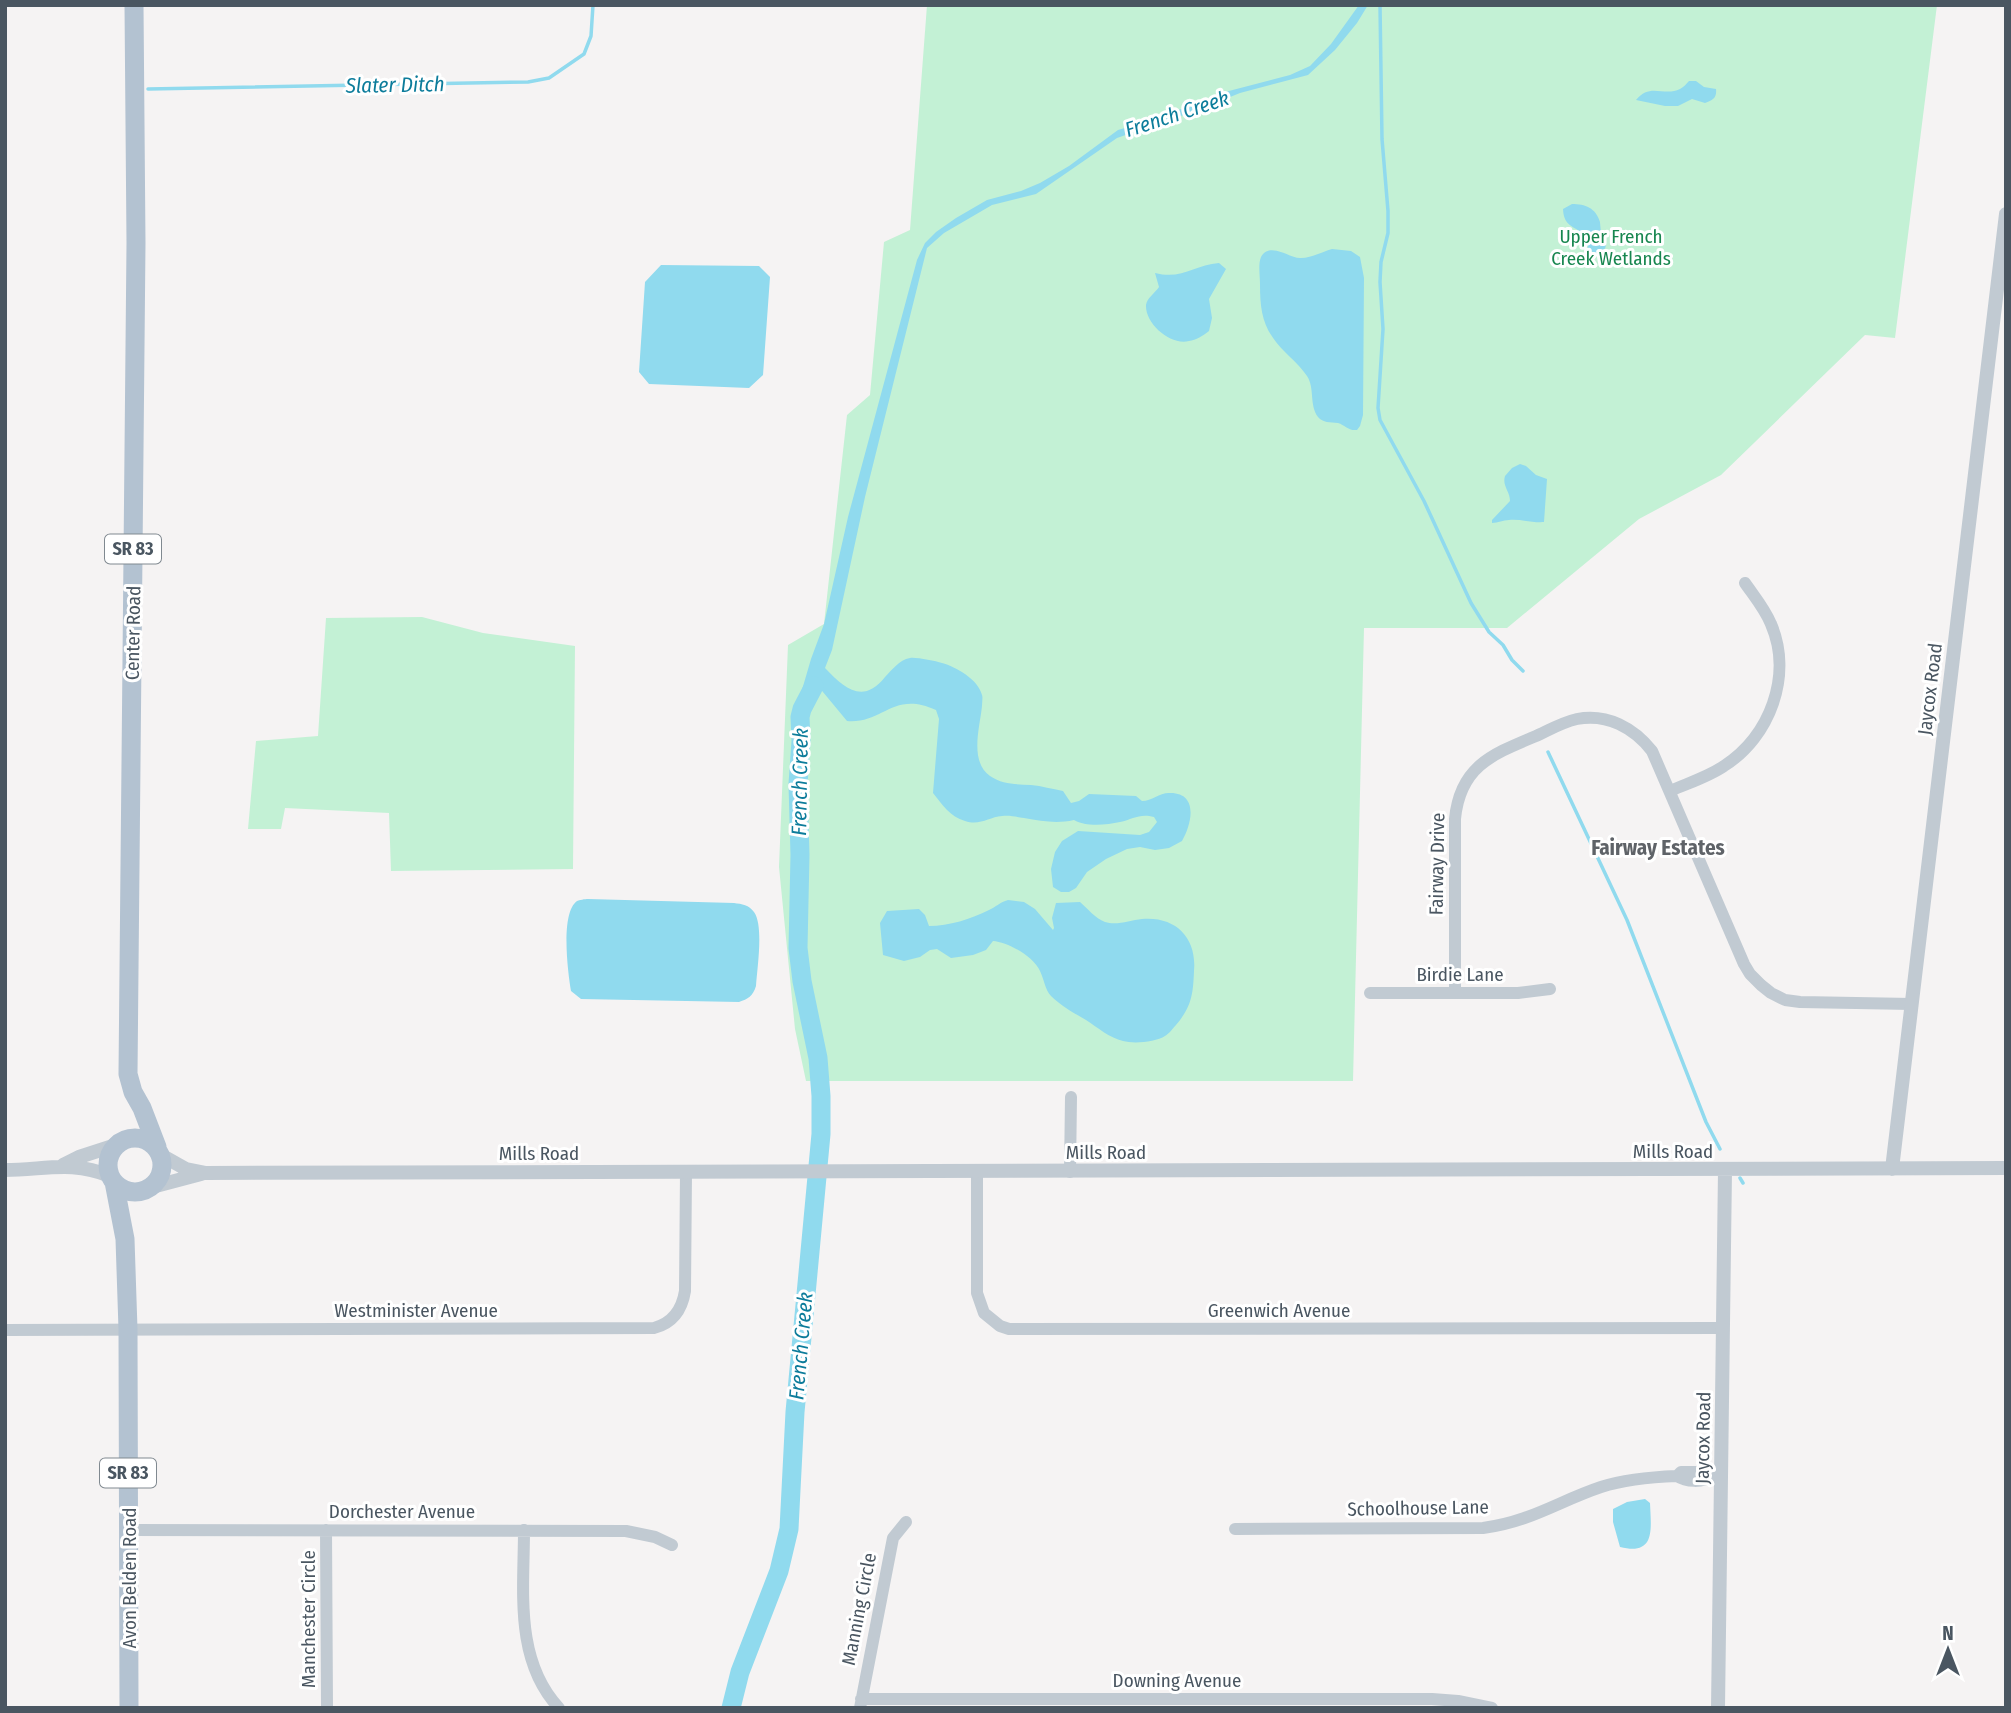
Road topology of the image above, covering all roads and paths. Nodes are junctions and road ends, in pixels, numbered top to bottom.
1 (134, 5) edge
2 (2006, 214) edge
3 (2004, 237) edge
4 (1745, 583) dead end
5 (1670, 791) junction
6 (1550, 989) dead end
7 (1370, 993) dead end
8 (1455, 993) junction
9 (1912, 1004) junction
10 (133, 1092) junction
11 (1071, 1097) dead end
12 (120, 1143) junction
13 (159, 1151) junction
14 (62, 1165) junction
15 (2006, 1168) edge
16 (1892, 1169) junction
17 (5, 1170) edge
18 (1725, 1170) junction
19 (977, 1171) junction
20 (685, 1172) junction
21 (1070, 1172) junction
22 (206, 1173) junction
23 (112, 1179) junction
24 (148, 1189) junction
25 (125, 1238) junction
26 (1723, 1328) junction
27 (128, 1329) junction
28 (5, 1330) edge
29 (1716, 1476) junction
30 (906, 1522) dead end
31 (1235, 1529) dead end
32 (129, 1530) junction
33 (326, 1530) junction
34 (524, 1530) junction
35 (672, 1545) dead end
36 (860, 1703) edge
37 (129, 1708) edge
38 (327, 1708) edge
39 (559, 1708) edge
40 (1492, 1708) edge
41 (1718, 1708) edge

1 - 10 main road, Center Road / SR 83
2 - 3 street, Jaycox Road
3 - 9 street, Jaycox Road
4 - 5 street
5 - 8 street, Fairway Drive
5 - 9 street, Fairway Drive
6 - 8 street, Birdie Lane
7 - 8 street, Birdie Lane
9 - 16 street, Jaycox Road
10 - 12 main road, Center Road / SR 83
10 - 13 main road, Center Road / SR 83
11 - 21 street
12 - 13 main road
12 - 14 street
12 - 23 main road
13 - 22 street, Mills Road
13 - 24 main road
14 - 17 street
14 - 23 street
15 - 16 street, Mills Road
16 - 18 street, Mills Road
18 - 21 street, Mills Road
18 - 26 street, Jaycox Road
19 - 20 street, Mills Road
19 - 21 street, Mills Road
19 - 26 street, Greenwich Avenue
20 - 22 street, Mills Road
20 - 27 street, Westminister Avenue
22 - 24 street, Mills Road
23 - 24 main road
23 - 25 main road, Avon Belden Road / SR 83
24 - 25 main road, Avon Belden Road / SR 83
25 - 27 main road, Avon Belden Road / SR 83
26 - 29 street, Jaycox Road
27 - 28 street, Westminister Avenue
27 - 32 main road, Avon Belden Road / SR 83
29 - 31 street, Schoolhouse Lane
29 - 41 street, Jaycox Road
30 - 36 street, Manning Circle
32 - 33 street, Dorchester Avenue
32 - 37 main road, Avon Belden Road / SR 83
33 - 34 street, Dorchester Avenue
33 - 38 street, Manchester Circle
34 - 35 street, Dorchester Avenue
34 - 39 street
36 - 40 street, Downing Avenue

